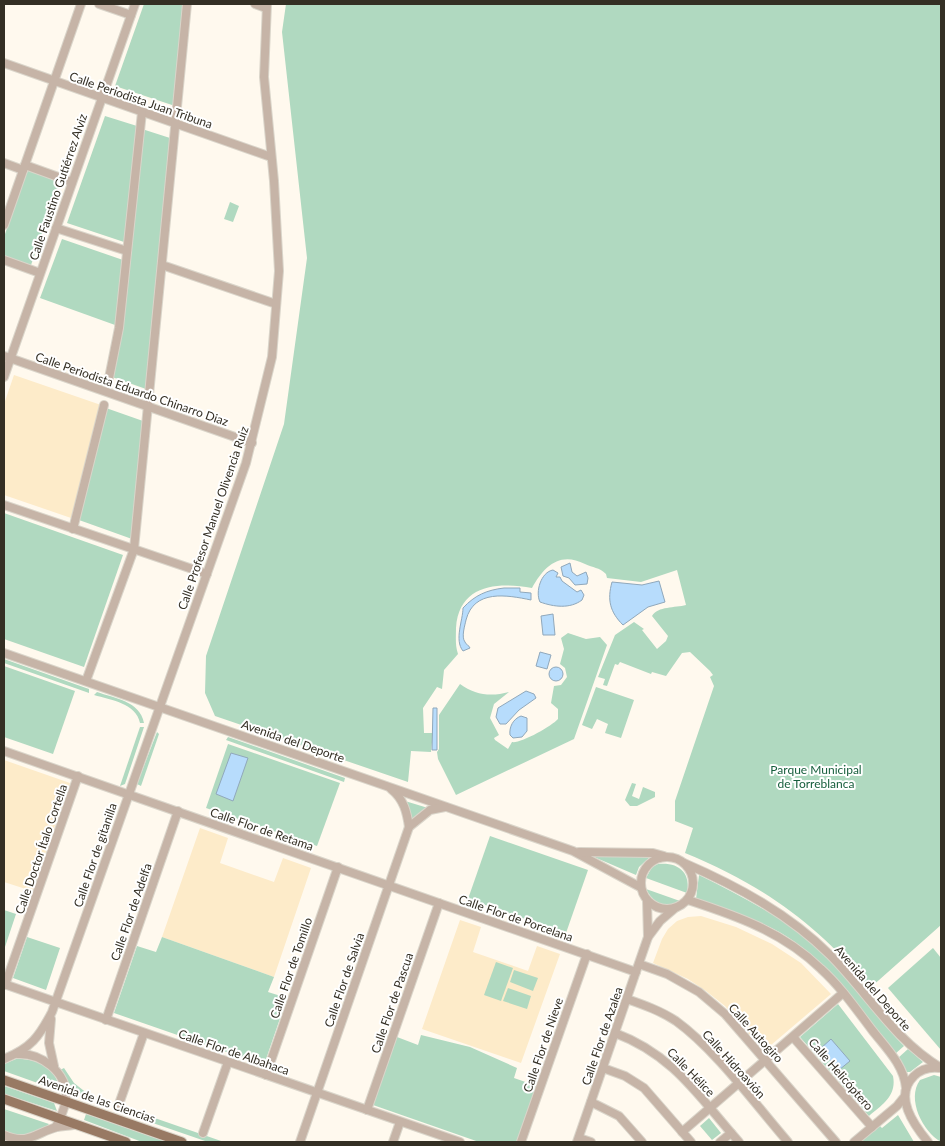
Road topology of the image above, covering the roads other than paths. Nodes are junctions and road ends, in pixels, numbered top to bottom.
1 (81, 4) edge
2 (99, 4) edge
3 (135, 4) edge
4 (187, 4) edge
5 (255, 4) edge
6 (266, 6) edge
7 (131, 15) junction
8 (4, 64) edge
9 (54, 81) junction
10 (102, 98) junction
11 (142, 112) junction
12 (176, 124) junction
13 (271, 157) junction
14 (4, 163) edge
15 (24, 167) junction
16 (72, 182) junction
17 (4, 225) edge
18 (56, 228) junction
19 (127, 252) junction
20 (4, 260) edge
21 (162, 265) junction
22 (40, 273) junction
23 (276, 304) junction
24 (7, 357) edge
25 (4, 377) edge
26 (109, 378) dead end
27 (104, 405) dead end
28 (148, 406) junction
29 (252, 443) junction
30 (4, 505) edge
31 (73, 528) junction
32 (134, 549) junction
33 (206, 574) junction
34 (4, 652) edge
35 (86, 681) junction
36 (159, 707) junction
37 (4, 751) edge
38 (78, 776) junction
39 (386, 785) junction
40 (128, 794) junction
41 (447, 807) junction
42 (178, 811) junction
43 (409, 827) junction
44 (575, 852) junction
45 (668, 857) junction
46 (684, 863) junction
47 (338, 867) junction
48 (388, 885) junction
49 (640, 887) junction
50 (688, 900) junction
51 (647, 901) junction
52 (439, 903) junction
53 (674, 909) junction
54 (648, 937) junction
55 (587, 954) junction
56 (638, 968) junction
57 (4, 984) edge
58 (843, 993) junction
59 (627, 999) junction
60 (56, 1002) junction
61 (52, 1012) junction
62 (106, 1020) junction
63 (144, 1033) junction
64 (615, 1033) junction
65 (792, 1036) junction
66 (16, 1054) junction
67 (4, 1059) edge
68 (765, 1060) junction
69 (228, 1062) junction
70 (603, 1068) junction
71 (941, 1068) edge
72 (57, 1073) junction
73 (266, 1075) junction
74 (4, 1080) edge
75 (738, 1084) junction
76 (905, 1092) junction
77 (317, 1093) junction
78 (66, 1098) junction
79 (4, 1100) edge
80 (591, 1102) junction
81 (119, 1104) dead end
82 (710, 1108) junction
83 (367, 1110) junction
84 (400, 1122) junction
85 (58, 1123) junction
86 (872, 1127) junction
87 (682, 1132) junction
88 (203, 1133) dead end
89 (731, 1133) junction
90 (4, 1135) edge
91 (578, 1140) edge
92 (30, 1141) edge
93 (300, 1141) edge
94 (126, 1142) edge
95 (182, 1142) edge
96 (393, 1142) edge
97 (460, 1142) edge
98 (521, 1142) edge
99 (591, 1142) edge
100 (642, 1142) edge
101 (691, 1142) edge
102 (720, 1142) edge
103 (739, 1142) edge
104 (788, 1142) edge
105 (836, 1142) edge
106 (854, 1142) edge
107 (928, 1142) edge

1 - 9 street
2 - 7 street
3 - 7 street, Calle Faustino Gutiérrez Alviz
4 - 12 street
5 - 6 street
6 - 13 street, Calle Profesor Manuel Olivencia Ruiz
7 - 10 street, Calle Faustino Gutiérrez Alviz
8 - 9 street, Calle Periodista Juan Tribuna
9 - 10 street, Calle Periodista Juan Tribuna
9 - 15 street
10 - 11 street, Calle Periodista Juan Tribuna
10 - 16 street, Calle Faustino Gutiérrez Alviz
11 - 12 street, Calle Periodista Juan Tribuna
11 - 19 street
12 - 13 street, Calle Periodista Juan Tribuna
12 - 21 street
13 - 23 street, Calle Profesor Manuel Olivencia Ruiz
14 - 15 street
15 - 16 street
15 - 17 street
16 - 18 street, Calle Faustino Gutiérrez Alviz
18 - 19 street
18 - 22 street, Calle Faustino Gutiérrez Alviz
19 - 26 street
20 - 22 street
21 - 23 street
21 - 28 street
22 - 24 street, Calle Faustino Gutiérrez Alviz
23 - 29 street, Calle Profesor Manuel Olivencia Ruiz
24 - 25 street, Calle Faustino Gutiérrez Alviz
24 - 28 street, Calle Periodista Eduardo Chinarro Diaz
27 - 31 street
28 - 29 street, Calle Periodista Eduardo Chinarro Diaz
28 - 32 street
29 - 33 street, Calle Profesor Manuel Olivencia Ruiz
30 - 31 street
31 - 32 street
32 - 33 street
32 - 35 street
33 - 36 street, Calle Profesor Manuel Olivencia Ruiz
34 - 35 street, Avenida del Deporte
35 - 36 street, Avenida del Deporte
36 - 39 street, Avenida del Deporte
36 - 40 street, Calle Flor de gitanilla
37 - 38 street, Calle Flor de Retama
38 - 40 street, Calle Flor de Retama
38 - 57 street, Calle Doctor Ítalo Cortella
39 - 41 street, Avenida del Deporte
39 - 43 street
40 - 42 street, Calle Flor de Retama
40 - 60 street, Calle Flor de gitanilla
41 - 43 street
41 - 44 street, Avenida del Deporte
42 - 47 street, Calle Flor de Retama
42 - 62 street, Calle Flor de Adelfa
43 - 48 street, Calle Flor de Salvia
44 - 45 street, Avenida del Deporte
44 - 49 street, Avenida del Deporte
45 - 46 street
45 - 49 street
46 - 50 street
46 - 71 street, Avenida del Deporte
47 - 48 street, Calle Flor de Retama
47 - 73 street, Calle Flor de Tomillo
48 - 52 street, Calle Flor de Porcelana
48 - 77 street, Calle Flor de Salvia
49 - 51 street
50 - 53 street
50 - 58 street, Avenida del Deporte
51 - 53 street
51 - 54 street
52 - 55 street, Calle Flor de Porcelana
52 - 83 street, Calle Flor de Pascua
53 - 54 street
54 - 56 street, Calle Flor de Azalea
55 - 56 street, Calle Flor de Porcelana
55 - 98 street, Calle Flor de Nieve
56 - 59 street, Calle Flor de Azalea
56 - 68 street, Calle Autogiro
57 - 60 street, Calle Flor de Albahaca
58 - 65 street
58 - 76 street, Avenida del Deporte
59 - 64 street, Calle Flor de Azalea
59 - 75 street, Calle Hidroavión
60 - 61 street, Calle Flor de gitanilla
60 - 62 street, Calle Flor de Albahaca
61 - 66 street
61 - 72 street
62 - 63 street, Calle Flor de Albahaca
63 - 69 street, Calle Flor de Albahaca
63 - 81 street
64 - 70 street, Calle Flor de Azalea
64 - 82 street, Calle Hélice
65 - 68 street
65 - 86 street, Calle Helicóptero
66 - 67 street
66 - 72 street
68 - 75 street
68 - 105 street, Calle Autogiro
69 - 73 street, Calle Flor de Albahaca
69 - 88 street
70 - 80 street, Calle Flor de Azalea
70 - 87 street
71 - 76 street
72 - 78 street
73 - 77 street, Calle Flor de Albahaca
74 - 78 main road, Avenida de las Ciencias
75 - 82 street
75 - 104 street, Calle Hidroavión
76 - 86 street
76 - 107 street, Avenida del Deporte
77 - 83 street, Calle Flor de Albahaca
77 - 93 street, Calle Flor de Salvia
78 - 85 street
78 - 95 main road, Avenida de las Ciencias
79 - 85 main road
80 - 91 street, Calle Flor de Azalea
80 - 100 street
82 - 87 street
82 - 89 street, Calle Hélice
83 - 84 street, Calle Flor de Albahaca
84 - 96 street
84 - 97 street, Calle Flor de Albahaca
85 - 92 street
85 - 94 main road
86 - 106 street
87 - 101 street
89 - 102 street
89 - 103 street, Calle Hélice
90 - 92 street
91 - 99 street

